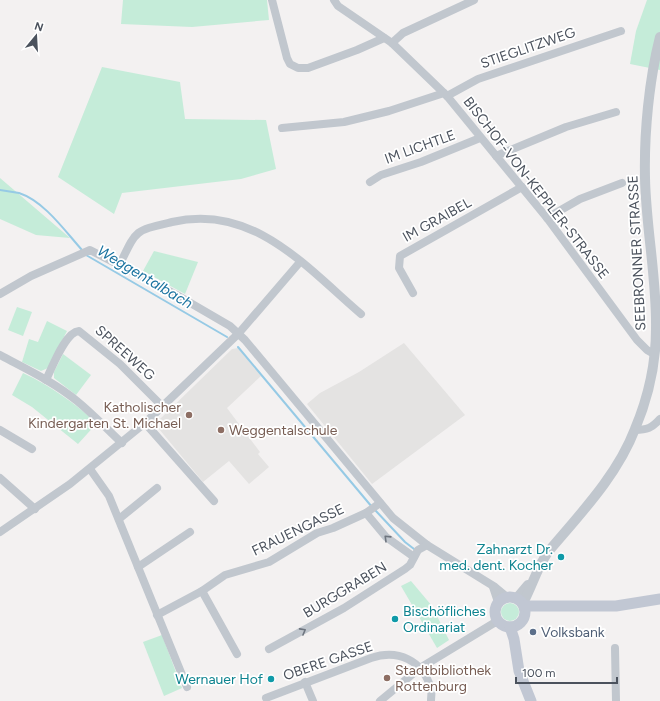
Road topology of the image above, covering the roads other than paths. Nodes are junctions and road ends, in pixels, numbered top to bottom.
1 (272, 0) edge
2 (334, 0) edge
3 (474, 0) edge
4 (621, 31) dead end
5 (660, 37) edge
6 (384, 38) junction
7 (392, 43) junction
8 (445, 94) junction
9 (616, 112) dead end
10 (282, 128) dead end
11 (480, 138) junction
12 (496, 156) junction
13 (370, 182) dead end
14 (622, 182) dead end
15 (522, 187) junction
16 (547, 218) junction
17 (300, 262) junction
18 (120, 264) junction
19 (413, 293) dead end
20 (0, 294) edge
21 (361, 314) dead end
22 (239, 334) junction
23 (654, 354) junction
24 (0, 356) edge
25 (46, 380) junction
26 (163, 407) junction
27 (660, 419) edge
28 (145, 423) junction
29 (0, 430) edge
30 (635, 430) junction
31 (122, 443) junction
32 (32, 449) dead end
33 (90, 469) junction
34 (0, 478) edge
35 (158, 488) dead end
36 (214, 501) dead end
37 (373, 508) junction
38 (35, 509) junction
39 (119, 519) junction
40 (0, 532) edge
41 (190, 532) dead end
42 (427, 545) junction
43 (414, 556) junction
44 (138, 567) junction
45 (202, 591) junction
46 (660, 599) edge
47 (516, 603) junction
48 (157, 615) junction
49 (503, 623) junction
50 (615, 648) dead end
51 (269, 649) dead end
52 (237, 654) dead end
53 (420, 668) junction
54 (305, 682) junction
55 (187, 687) dead end
56 (266, 698) dead end
57 (385, 700) edge
58 (313, 701) edge
59 (431, 701) edge
60 (531, 701) edge
61 (616, 701) edge

1 - 6 street
2 - 6 street, BISCHOF-VON-KEPPLER-STRASSE
3 - 7 street
4 - 8 street, STIEGLITZWEG
5 - 23 street, SEEBRONNER STRASSE
6 - 7 street, BISCHOF-VON-KEPPLER-STRASSE
7 - 8 street, BISCHOF-VON-KEPPLER-STRASSE
8 - 10 street, STIEGLITZWEG
8 - 11 street, BISCHOF-VON-KEPPLER-STRASSE
9 - 12 street
11 - 12 street, BISCHOF-VON-KEPPLER-STRASSE
11 - 13 street, IM LICHTLE
12 - 15 street, BISCHOF-VON-KEPPLER-STRASSE
14 - 16 street
15 - 16 street, BISCHOF-VON-KEPPLER-STRASSE
15 - 19 street, IM GRAIBEL
16 - 23 street, BISCHOF-VON-KEPPLER-STRASSE
17 - 18 street
17 - 21 street
17 - 22 street
18 - 20 street
18 - 22 street
22 - 26 street
22 - 37 street
23 - 30 street, SEEBRONNER STRASSE
24 - 25 street
25 - 26 street, SPREEWEG
25 - 31 street
26 - 28 street
27 - 30 street
28 - 31 street
28 - 36 street
29 - 32 street
30 - 47 street, SEEBRONNER STRASSE
31 - 33 street
33 - 38 street
33 - 39 street
34 - 38 street
35 - 39 street
37 - 42 street
43 -> 37 street
37 - 45 street, FRAUENGASSE
38 - 40 street
39 - 44 street
41 - 44 street
42 - 43 street, BURGGRABEN
42 - 47 street
51 -> 43 street, BURGGRABEN
44 - 48 street
45 - 48 street, FRAUENGASSE
45 - 52 street
46 - 47 main road
47 - 49 main road
47 - 49 main road
48 - 55 street
49 - 53 street
49 - 60 main road
50 - 61 street
53 - 54 street, OBERE GASSE
53 - 57 street
53 - 59 street
54 - 56 street, OBERE GASSE
54 - 58 street

